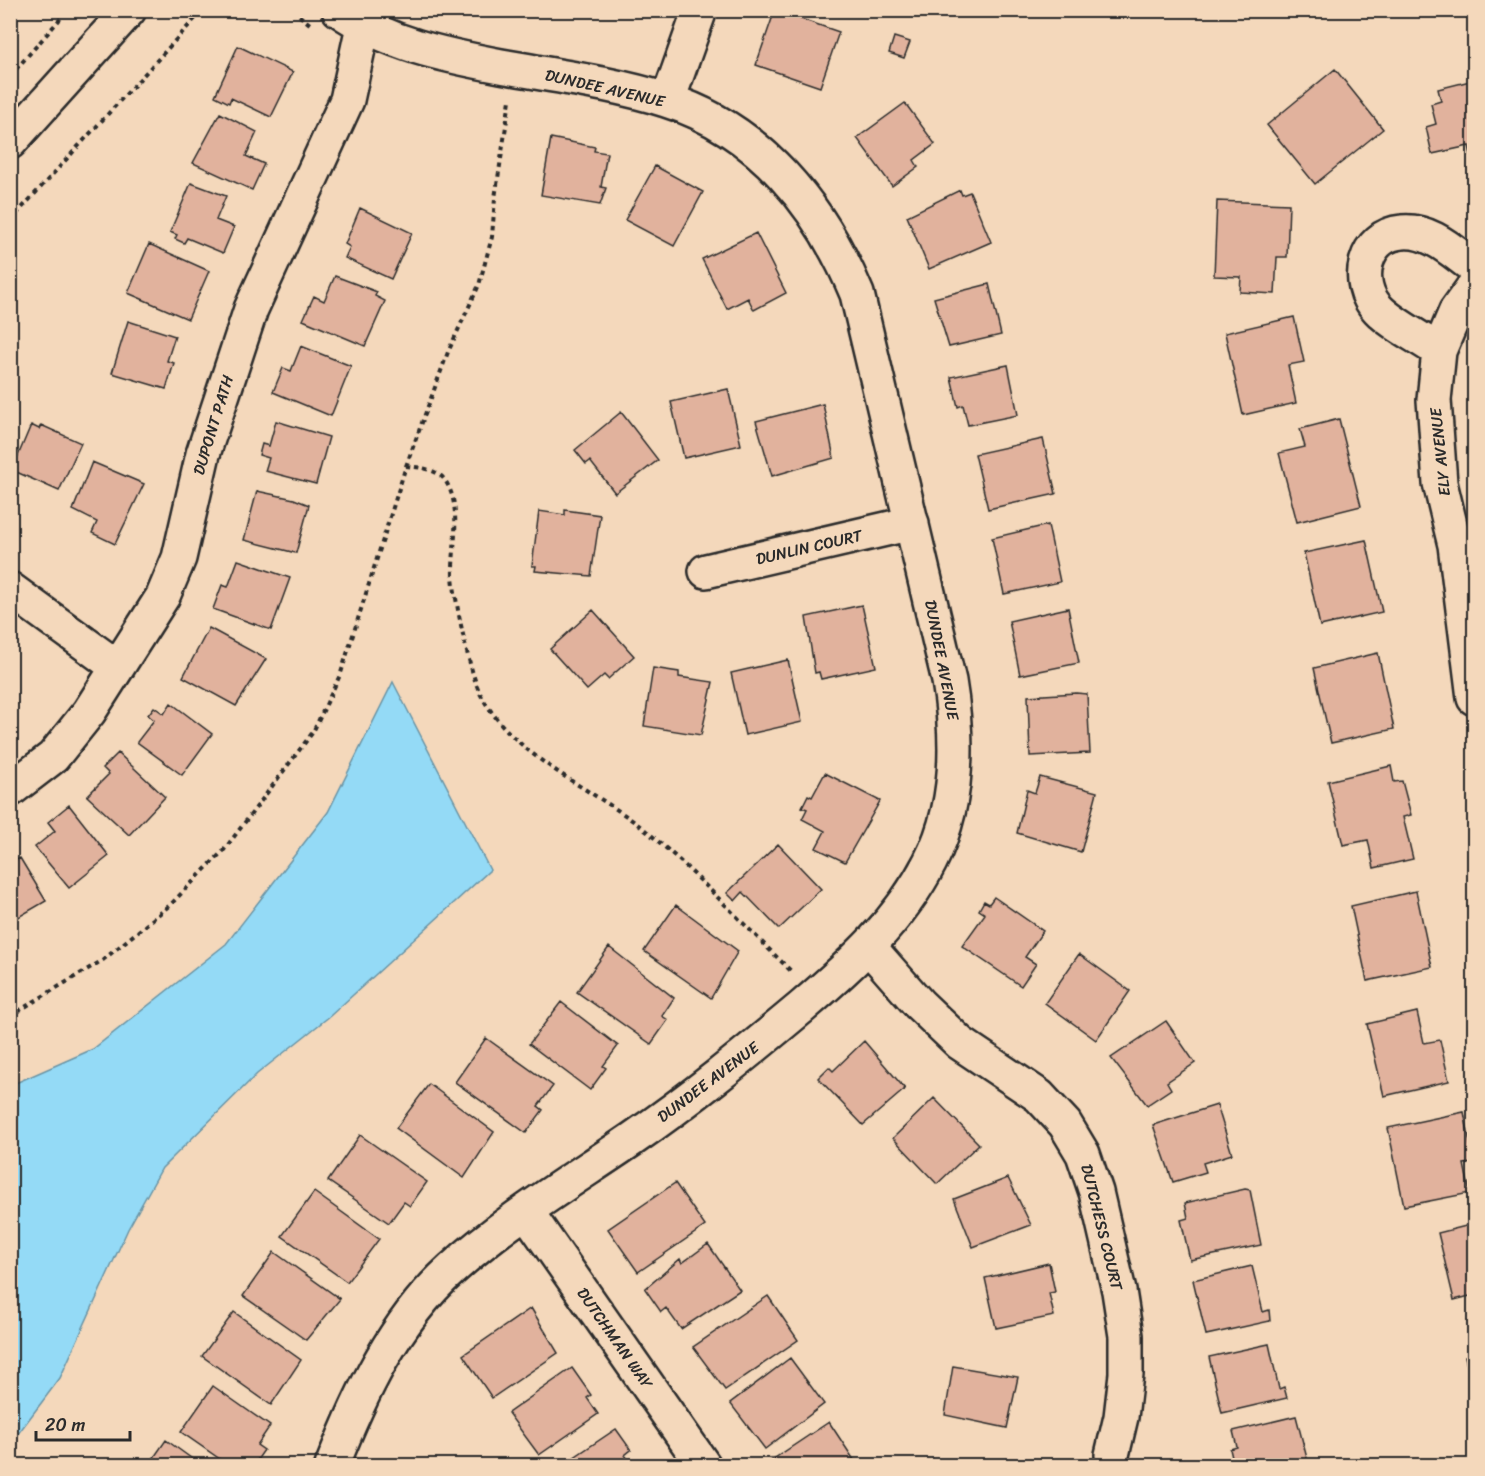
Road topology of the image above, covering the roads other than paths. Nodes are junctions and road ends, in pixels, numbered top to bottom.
1 (129, 10) edge
2 (700, 10) edge
3 (351, 18) edge
4 (668, 100) junction
5 (10, 142) edge
6 (1474, 267) edge
7 (1474, 286) edge
8 (1438, 351) junction
9 (912, 523) junction
10 (706, 571) dead end
11 (10, 589) edge
12 (117, 667) junction
13 (1474, 698) edge
14 (10, 790) edge
15 (869, 947) junction
16 (526, 1211) junction
17 (1112, 1455) dead end
18 (332, 1466) edge
19 (704, 1466) edge

1 - 5 street
2 - 4 street
3 - 4 street, DUNDEE AVENUE
3 - 12 street, DUPONT PATH
4 - 9 street, DUNDEE AVENUE
6 - 8 street
7 - 8 street, ELY AVENUE
8 - 13 street, ELY AVENUE
9 - 10 street, DUNLIN COURT
9 - 15 street, DUNDEE AVENUE
11 - 12 street
12 - 14 street, DUPONT PATH
15 - 16 street, DUNDEE AVENUE
15 - 17 street, DUTCHESS COURT
16 - 18 street, DUNDEE AVENUE
16 - 19 street, DUTCHMAN WAY

